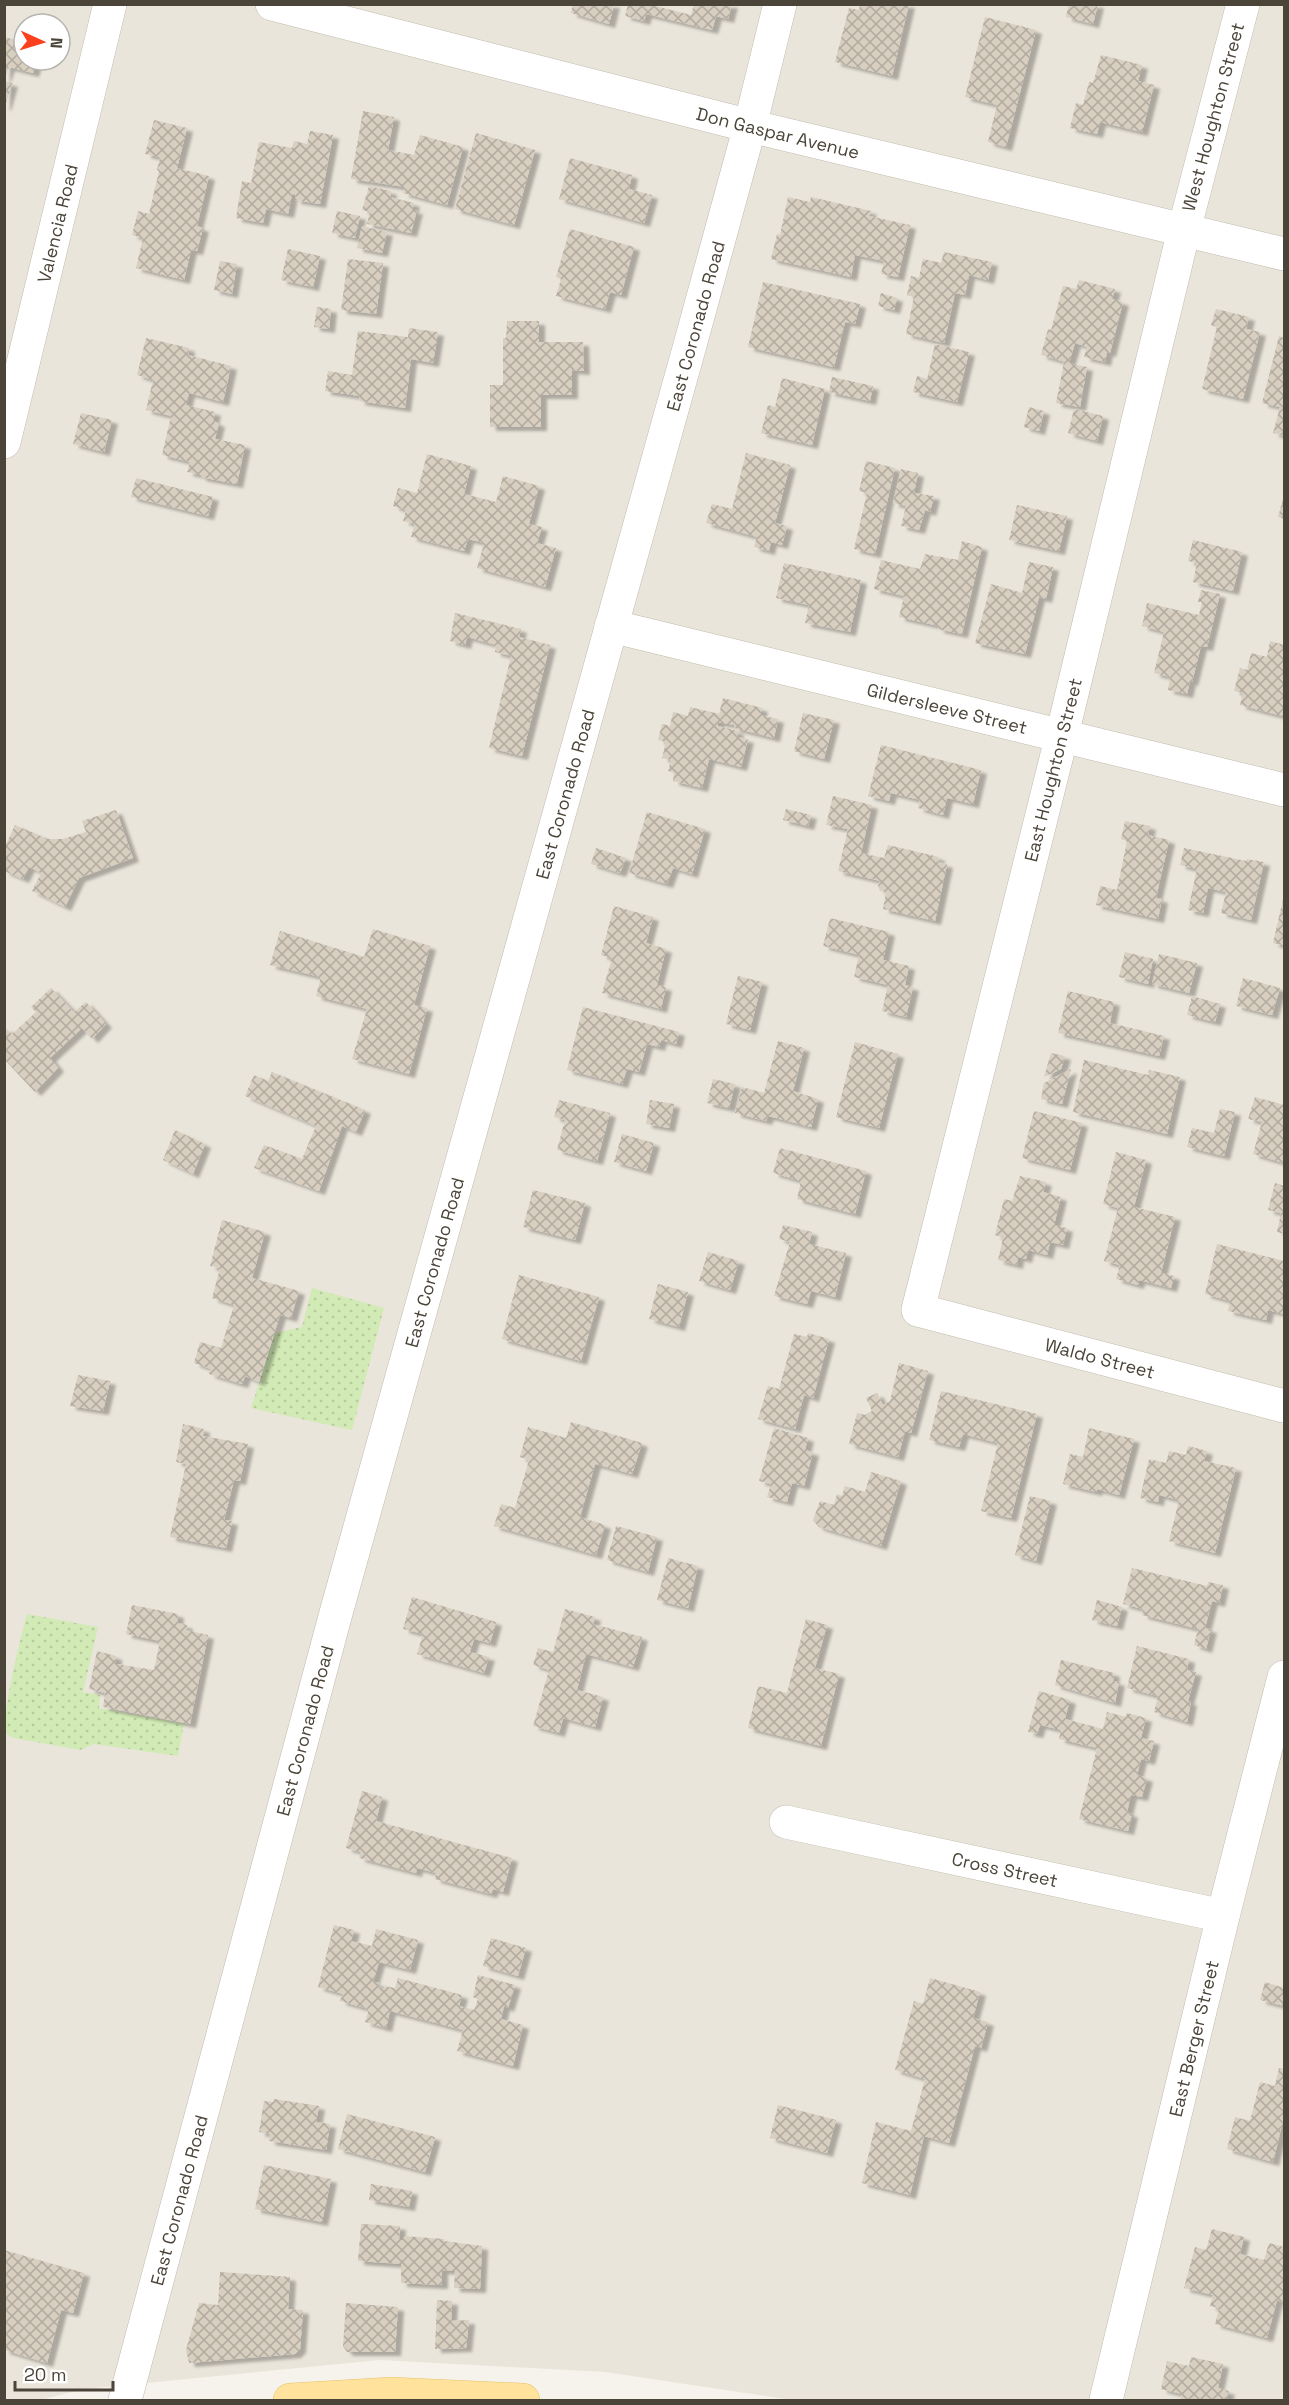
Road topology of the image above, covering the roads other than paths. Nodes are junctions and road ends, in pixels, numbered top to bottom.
1 (110, 4) edge
2 (272, 4) edge
3 (780, 4) edge
4 (1243, 4) edge
5 (750, 126) junction
6 (1184, 230) junction
7 (1284, 254) edge
8 (4, 442) edge
9 (611, 626) junction
10 (1062, 735) junction
11 (1284, 790) edge
12 (918, 1310) joint
13 (1284, 1406) edge
14 (1284, 1677) edge
15 (786, 1822) dead end
16 (1223, 1916) junction
17 (485, 2399) edge
18 (125, 2400) edge
19 (290, 2400) edge
20 (523, 2400) edge
21 (1106, 2400) edge

1 - 8 street, Valencia Road
2 - 5 street, Don Gaspar Avenue
3 - 5 street, East Coronado Road
4 - 6 street, West Houghton Street
5 - 6 street, Don Gaspar Avenue
5 - 9 street, East Coronado Road
6 - 7 street, Don Gaspar Avenue
6 - 10 street, East Houghton Street
9 - 10 street, Gildersleeve Street
9 - 18 street, East Coronado Road
10 - 11 street, Gildersleeve Street
10 - 12 street, East Houghton Street
12 - 13 street, Waldo Street
14 - 16 street, East Berger Street
15 - 16 street, Cross Street
16 - 21 street, East Berger Street
17 - 19 main road
17 - 20 main road

